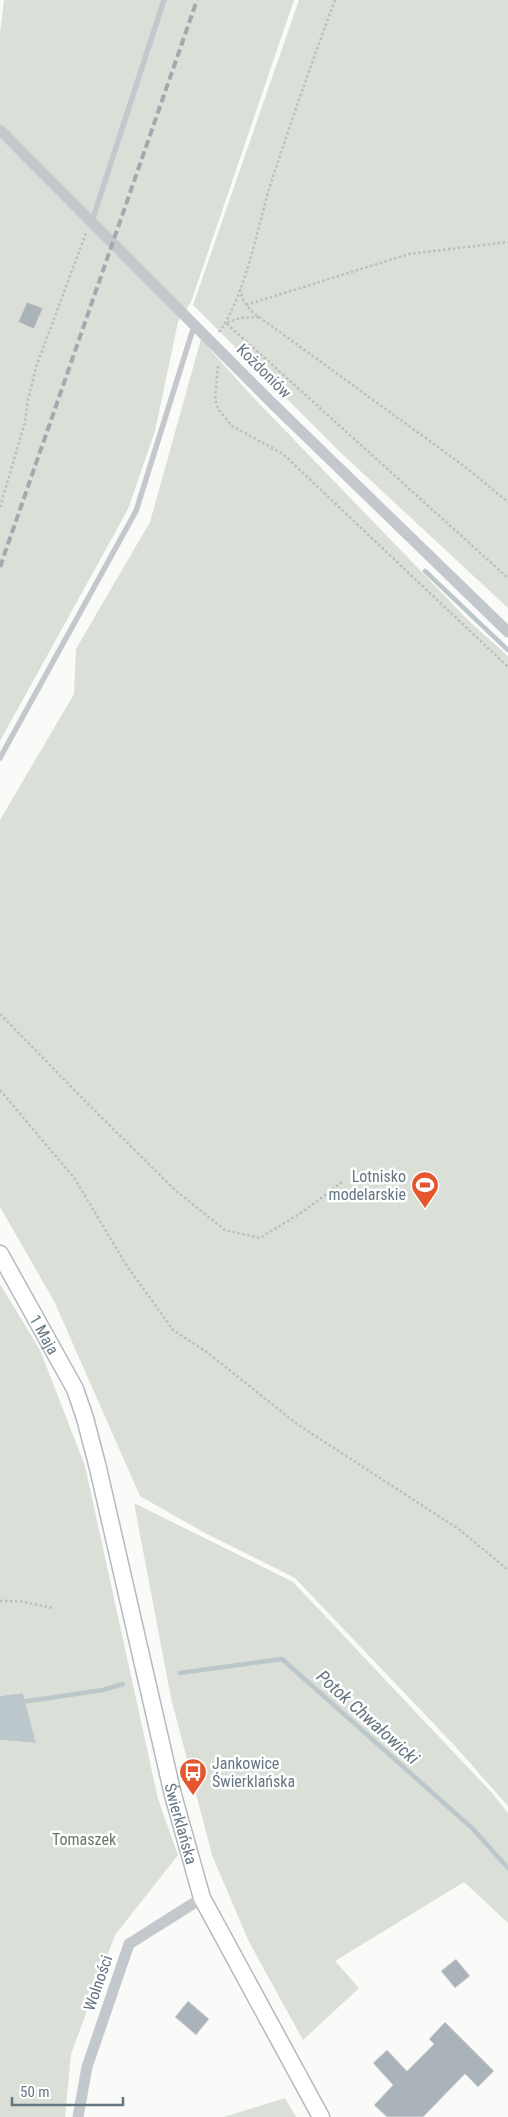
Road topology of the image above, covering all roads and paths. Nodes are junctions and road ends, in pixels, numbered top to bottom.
1 (164, 0) edge
2 (335, 0) edge
3 (0, 130) edge
4 (92, 221) junction
5 (508, 242) edge
6 (240, 287) junction
7 (246, 305) junction
8 (260, 317) junction
9 (226, 323) junction
10 (195, 324) junction
11 (216, 346) junction
12 (508, 502) edge
13 (0, 507) edge
14 (508, 578) edge
15 (508, 632) edge
16 (508, 667) edge
17 (0, 758) edge
18 (0, 1014) edge
19 (0, 1090) edge
20 (342, 1182) dead end
21 (0, 1254) edge
22 (85, 1418) joint
23 (508, 1570) edge
24 (0, 1601) edge
25 (53, 1608) dead end
26 (202, 1898) junction
27 (78, 2117) edge
28 (321, 2117) edge

1 - 4 lane
2 - 6 path
3 - 4 street, Kożdoniów
4 - 10 street, Kożdoniów
4 - 13 path
5 - 7 path
6 - 7 path
6 - 9 path
7 - 8 path
8 - 9 path
8 - 12 path
9 - 11 path
9 - 14 path
10 - 11 street, Kożdoniów
10 - 17 lane
11 - 15 street, Kożdoniów
11 - 16 path
18 - 20 path
19 - 23 path
21 - 22 main road, 1 Maja
22 - 26 main road, Świerklańska
24 - 25 path
26 - 27 street, Wolności
26 - 28 main road, Świerklańska

